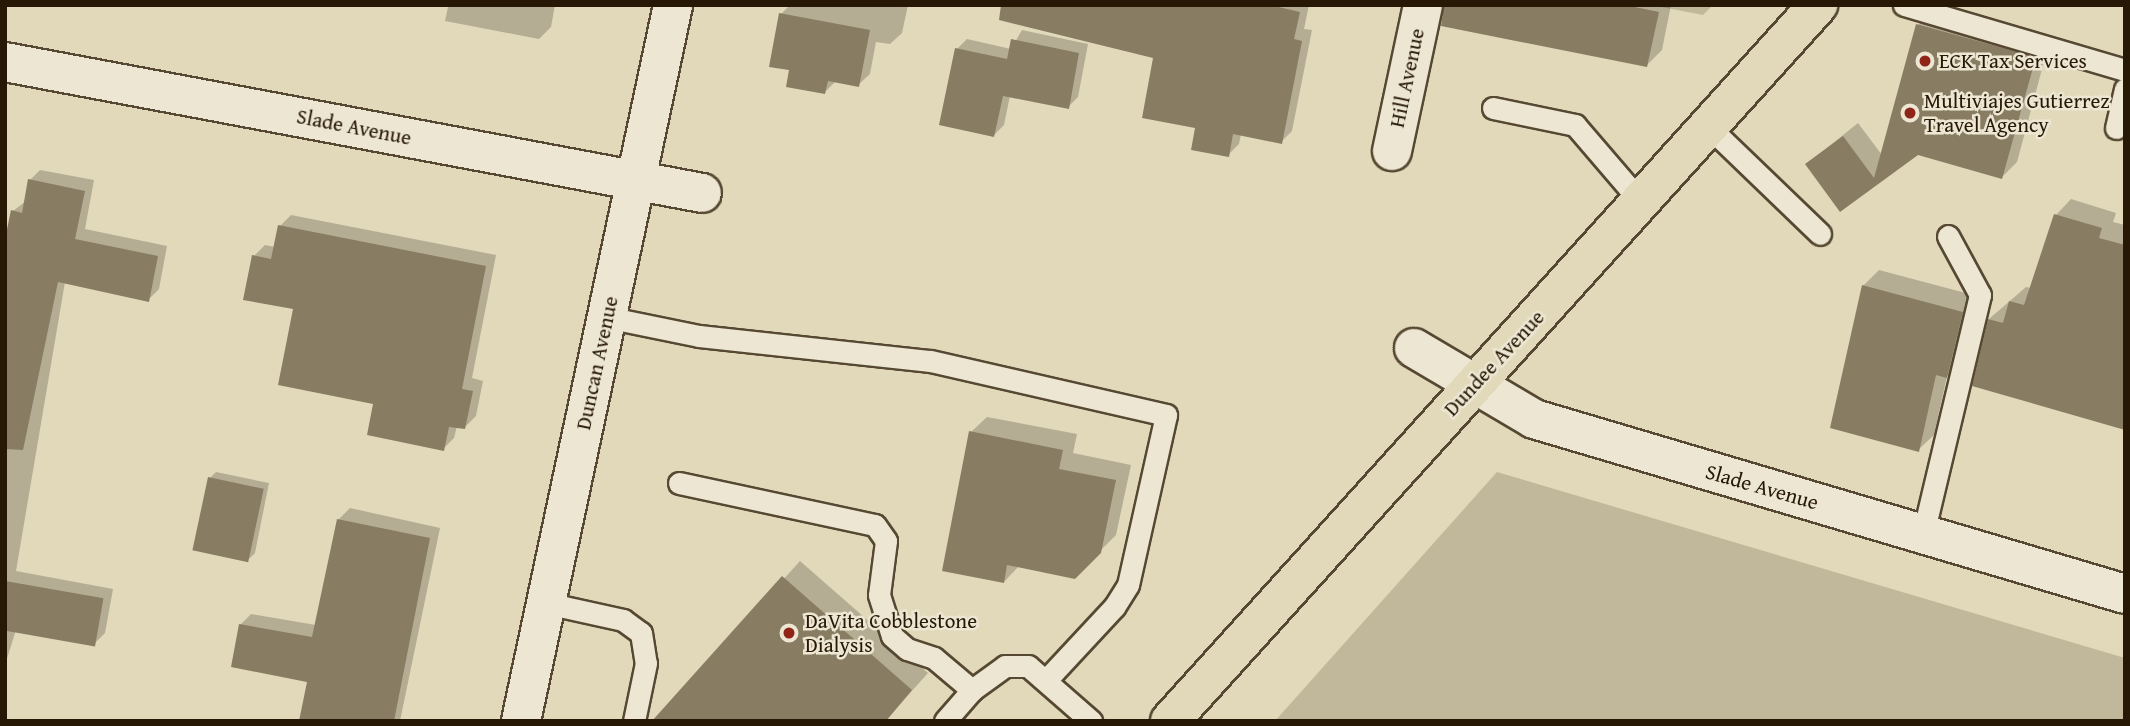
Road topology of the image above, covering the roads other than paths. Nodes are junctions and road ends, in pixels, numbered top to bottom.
1 (673, 5) edge
2 (1423, 5) edge
3 (1818, 5) edge
4 (1904, 5) edge
5 (5, 62) edge
6 (2125, 70) edge
7 (2125, 89) edge
8 (1493, 108) dead end
9 (1709, 127) junction
10 (2116, 128) dead end
11 (1392, 151) dead end
12 (636, 180) junction
13 (702, 193) dead end
14 (1642, 202) junction
15 (1820, 234) dead end
16 (1948, 236) dead end
17 (606, 317) junction
18 (1414, 348) dead end
19 (1474, 380) junction
20 (679, 483) dead end
21 (1923, 534) junction
22 (2125, 593) edge
23 (546, 603) junction
24 (1047, 679) junction
25 (972, 690) junction
26 (521, 721) edge
27 (634, 721) edge
28 (944, 721) edge
29 (1091, 721) edge
30 (1170, 721) edge

1 - 12 street, Duncan Avenue
2 - 11 street, Hill Avenue
3 - 9 main road, Dundee Avenue
4 - 6 lane
5 - 12 street, Slade Avenue
7 - 10 lane
8 - 14 lane
9 - 14 main road, Dundee Avenue
9 - 15 lane
12 - 13 street, Slade Avenue
12 - 17 street, Duncan Avenue
14 - 19 main road, Dundee Avenue
16 - 21 lane
17 - 23 street, Duncan Avenue
17 - 24 lane
18 - 19 street, Slade Avenue
19 - 21 street, Slade Avenue
19 - 30 main road, Dundee Avenue
20 - 25 lane
21 - 22 street, Slade Avenue
23 - 26 street, Duncan Avenue
23 - 27 lane
24 - 25 lane
24 - 29 lane
25 - 28 lane

